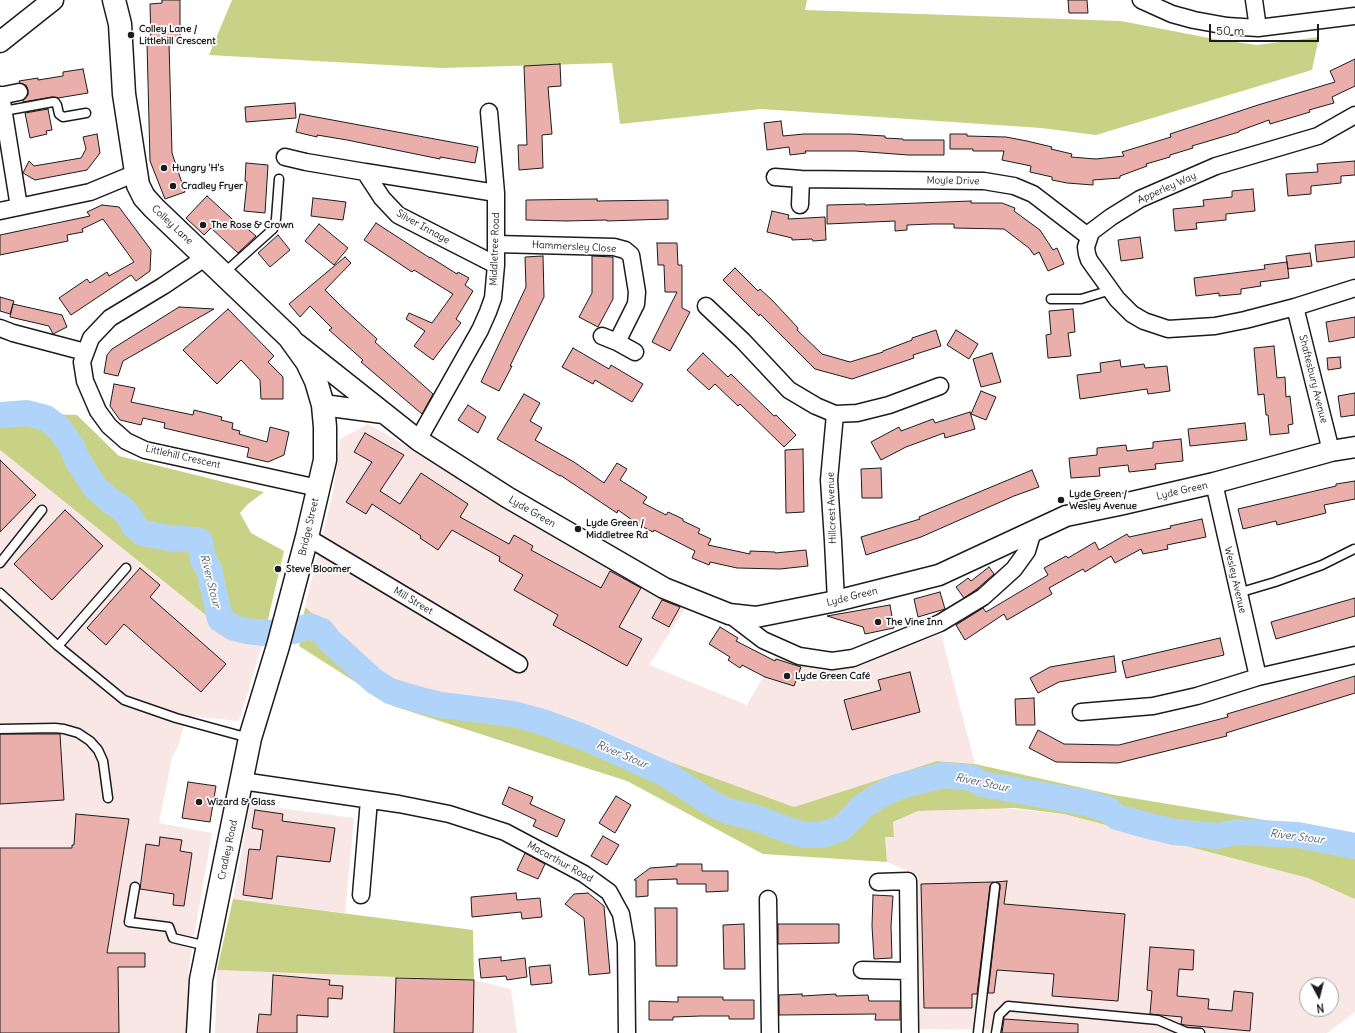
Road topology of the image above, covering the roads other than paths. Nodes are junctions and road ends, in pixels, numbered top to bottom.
1 (53, 0) edge
2 (114, 0) edge
3 (1141, 0) edge
4 (1254, 0) edge
5 (1355, 16) edge
6 (1258, 28) junction
7 (0, 42) edge
8 (19, 92) dead end
9 (2, 101) edge
10 (490, 112) dead end
11 (86, 113) dead end
12 (1355, 115) edge
13 (285, 157) dead end
14 (365, 172) junction
15 (136, 173) junction
16 (775, 177) dead end
17 (801, 178) junction
18 (279, 179) dead end
19 (496, 193) junction
20 (800, 204) dead end
21 (20, 207) junction
22 (0, 212) edge
23 (1089, 237) junction
24 (496, 244) junction
25 (206, 257) junction
26 (496, 265) junction
27 (224, 274) junction
28 (1355, 288) edge
29 (1111, 290) junction
30 (1051, 299) dead end
31 (706, 306) dead end
32 (1295, 307) junction
33 (0, 328) edge
34 (289, 337) junction
35 (85, 352) junction
36 (635, 352) dead end
37 (940, 386) dead end
38 (323, 405) junction
39 (383, 413) junction
40 (835, 414) junction
41 (418, 440) junction
42 (1355, 447) edge
43 (1331, 451) junction
44 (1214, 483) junction
45 (318, 488) junction
46 (42, 510) dead end
47 (1034, 531) junction
48 (307, 537) junction
49 (1354, 549) edge
50 (0, 563) edge
51 (126, 568) dead end
52 (0, 592) edge
53 (1238, 593) junction
54 (836, 601) junction
55 (729, 614) junction
56 (58, 646) junction
57 (278, 646) joint
58 (1355, 655) edge
59 (519, 664) dead end
60 (1258, 677) junction
61 (1082, 712) dead end
62 (0, 730) edge
63 (250, 738) junction
64 (242, 780) junction
65 (108, 798) dead end
66 (369, 800) junction
67 (878, 882) dead end
68 (135, 887) dead end
69 (995, 887) dead end
70 (361, 895) dead end
71 (768, 899) dead end
72 (208, 946) junction
73 (862, 970) dead end
74 (909, 971) junction
75 (198, 1033) edge
76 (627, 1033) edge
77 (770, 1033) edge
78 (910, 1033) edge
79 (978, 1033) edge
80 (996, 1033) edge
81 (1200, 1033) edge

1 - 7 street
2 - 15 main road, Colley Lane
3 - 6 street
4 - 6 street
5 - 6 street
8 - 9 street
9 - 11 lane
9 - 21 street
10 - 19 street, Middletree Road
12 - 23 street, Apperley Way
13 - 14 street
14 - 19 street
14 - 26 street, Silver Innage
15 - 21 street
15 - 25 main road, Colley Lane
16 - 17 street, Moyle Drive
17 - 20 street
17 - 23 street, Moyle Drive
18 - 27 lane
19 - 24 street, Middletree Road
21 - 22 street
23 - 29 street
24 - 26 street, Middletree Road
24 - 36 street, Hammersley Close
25 - 27 main road, Colley Lane
25 - 35 street, Littlehill Crescent
26 - 41 street, Middletree Road
27 - 34 main road, Colley Lane
28 - 32 street
29 - 30 lane
29 - 32 street
31 - 40 street
32 - 43 street, Shaftesbury Avenue
33 - 35 street
34 - 38 main road, Colley Lane
34 - 39 street, Lyde Green
35 - 45 street, Littlehill Crescent
37 - 40 street
38 - 39 street
38 - 45 main road, Bridge Street
39 - 41 street, Lyde Green
40 - 54 street, Hillcrest Avenue
41 - 55 street, Lyde Green
42 - 43 street, Lyde Green
43 - 44 street, Lyde Green
44 - 47 street, Lyde Green
44 - 53 street, Wesley Avenue
45 - 48 main road, Bridge Street
46 - 50 lane
47 - 54 street, Lyde Green
47 - 55 street
48 - 57 main road, Bridge Street
48 - 59 street, Mill Street
49 - 53 lane
51 - 56 lane
52 - 56 lane
53 - 60 street, Wesley Avenue
54 - 55 street, Lyde Green
56 - 63 lane
57 - 63 main road, Cradley Road
58 - 60 street
60 - 61 street
62 - 65 lane
63 - 64 main road, Cradley Road
64 - 66 street, Macarthur Road
64 - 72 main road, Cradley Road
66 - 70 street
66 - 76 street, Macarthur Road
67 - 74 street
68 - 72 lane
69 - 79 lane
71 - 77 street
72 - 75 main road, Cradley Road
73 - 74 street
74 - 78 street
80 - 81 lane

